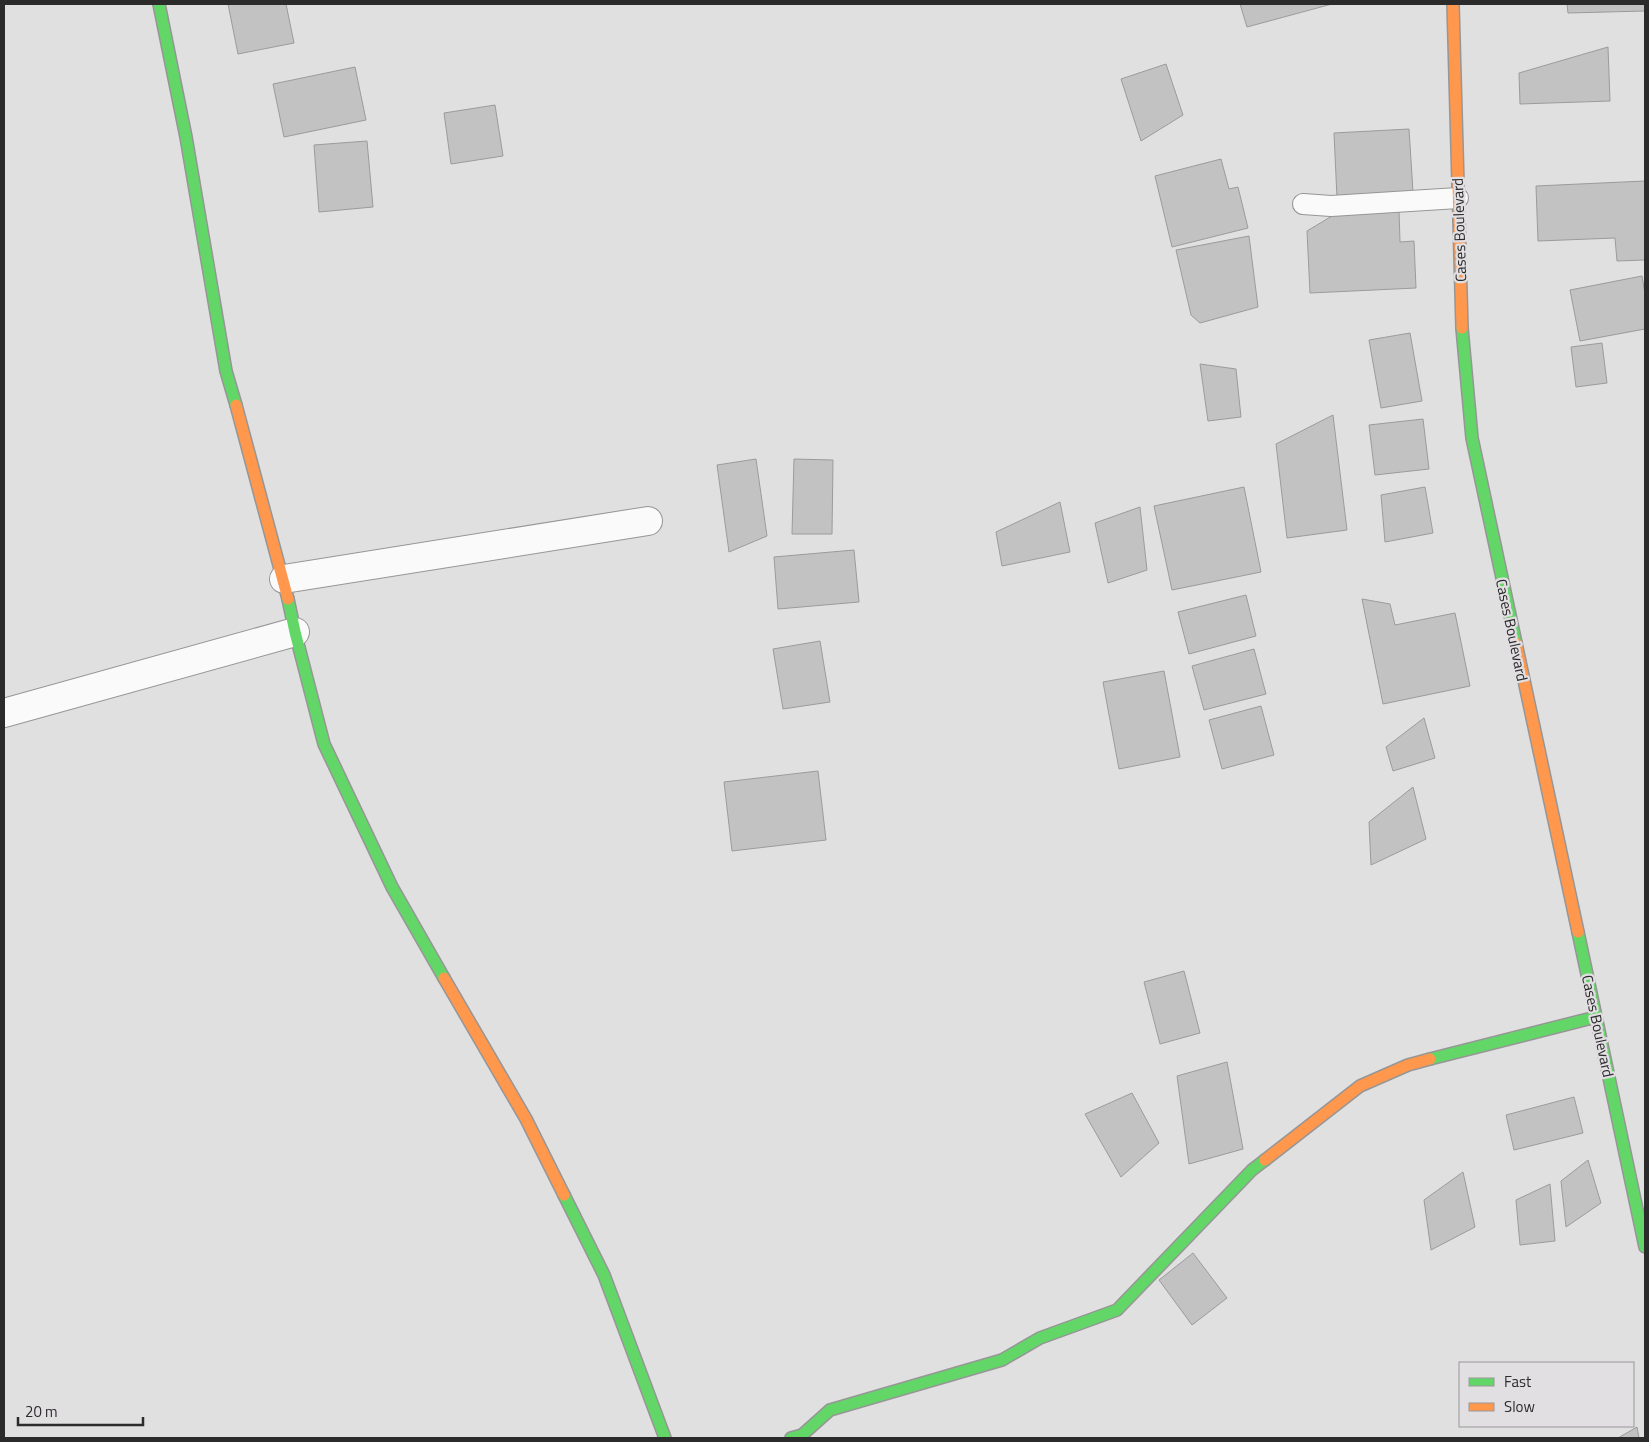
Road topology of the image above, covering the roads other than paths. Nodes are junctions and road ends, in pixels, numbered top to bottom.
1 (158, 4) edge
2 (1454, 4) edge
3 (1458, 198) junction
4 (1303, 204) dead end
5 (648, 522) dead end
6 (284, 579) junction
7 (295, 632) junction
8 (4, 713) edge
9 (1596, 1017) junction
10 (1645, 1247) edge
11 (665, 1438) edge
12 (791, 1438) edge

1 - 6 street
2 - 3 street, Cases Boulevard
3 - 4 lane
3 - 9 street, Cases Boulevard
5 - 6 street
6 - 7 street
7 - 8 street
7 - 11 street
9 - 10 street, Cases Boulevard
9 - 12 street

